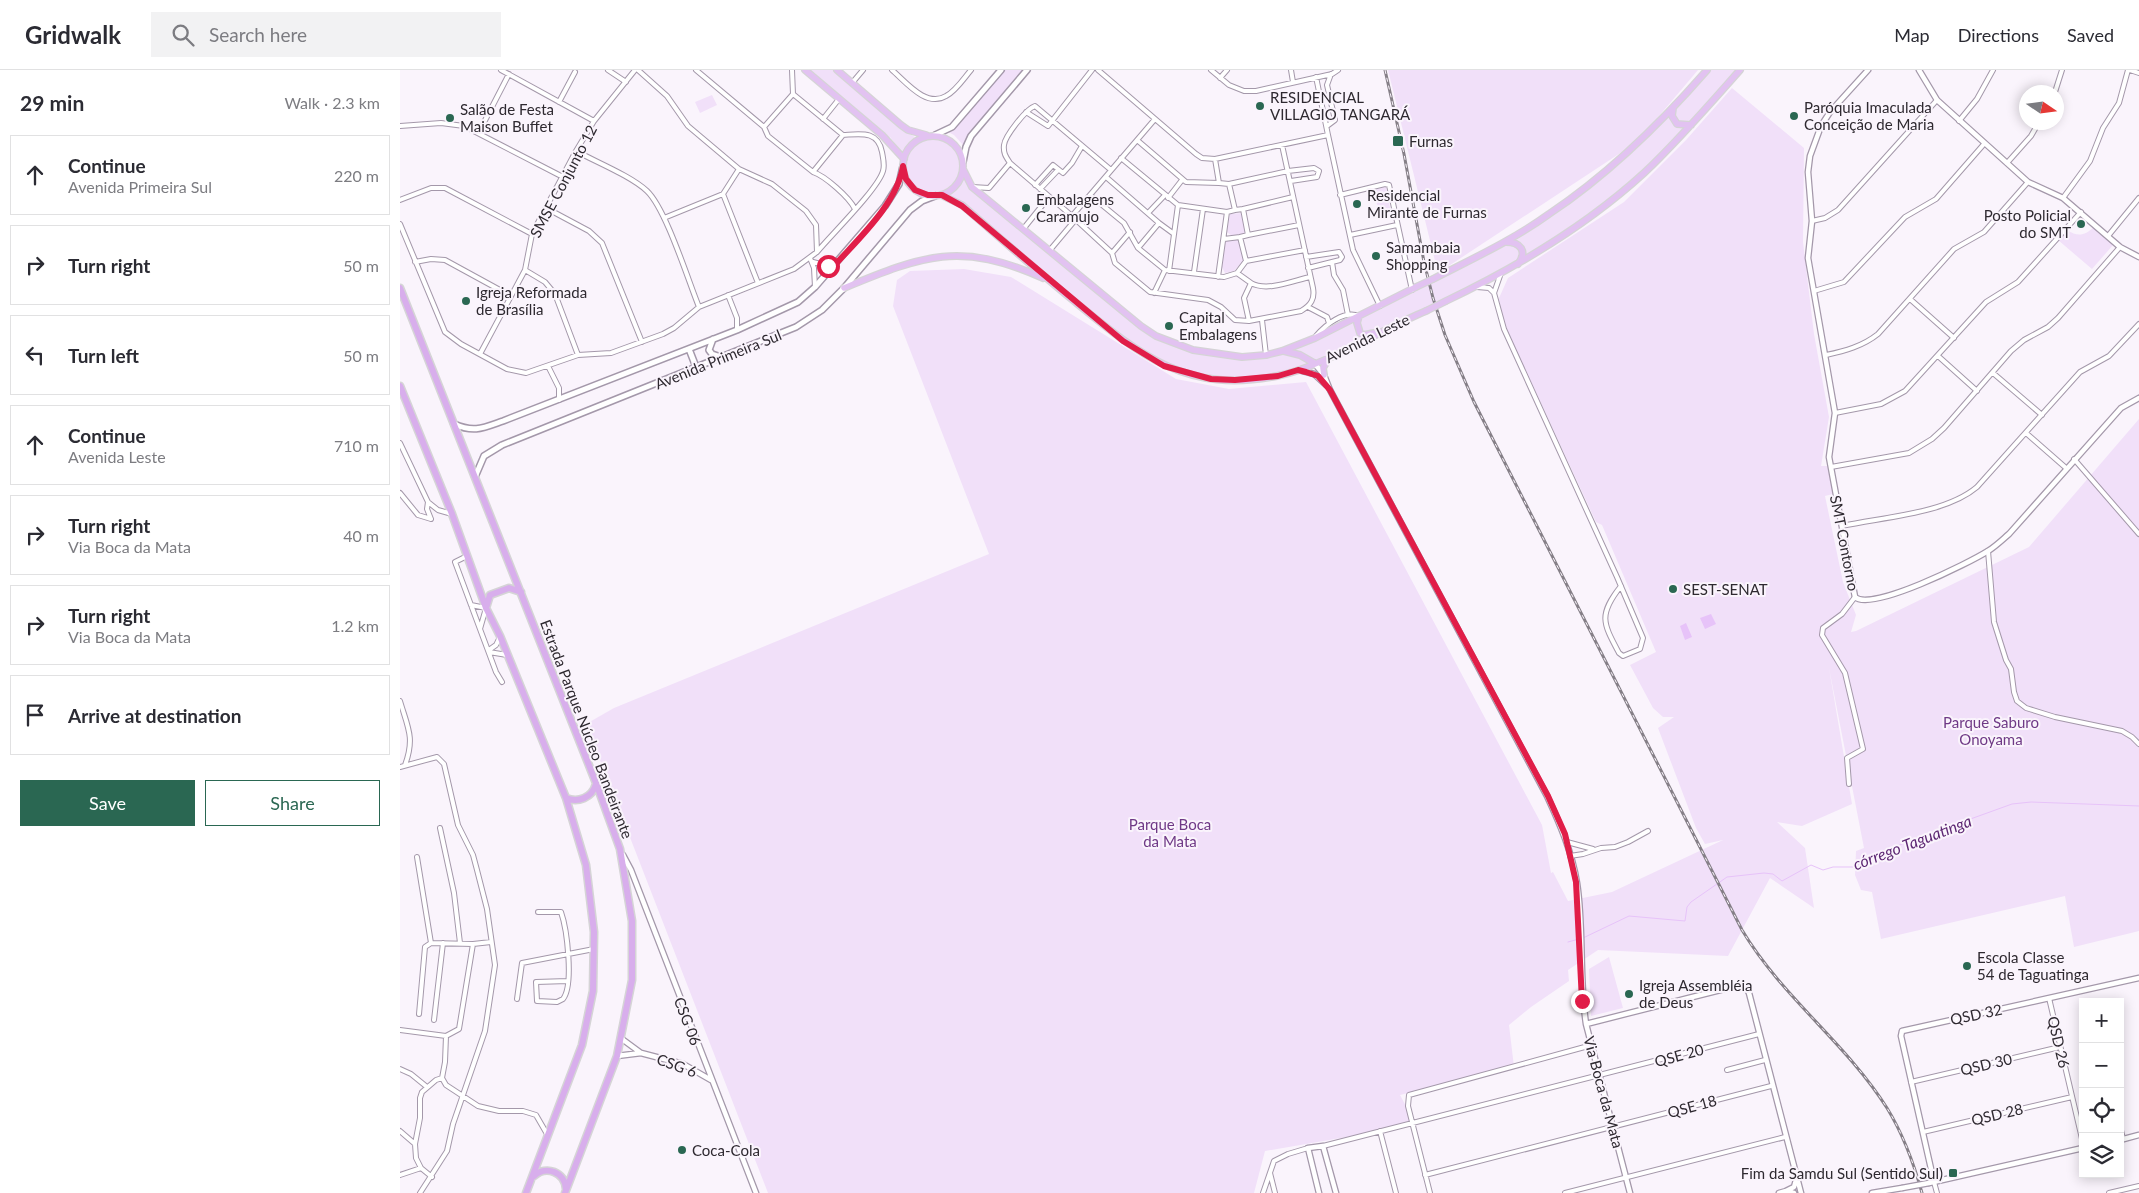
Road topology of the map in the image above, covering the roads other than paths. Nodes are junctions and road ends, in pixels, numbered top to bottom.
1 (501, 70) edge
2 (608, 70) edge
3 (637, 70) edge
4 (696, 70) edge
5 (792, 70) edge
6 (805, 70) edge
7 (837, 70) edge
8 (863, 70) edge
9 (892, 70) edge
10 (971, 70) edge
11 (1001, 70) edge
12 (1027, 70) edge
13 (1092, 70) edge
14 (1098, 70) edge
15 (1211, 70) edge
16 (1227, 70) edge
17 (1291, 70) edge
18 (1338, 70) edge
19 (1707, 70) edge
20 (1740, 70) edge
21 (1919, 70) edge
22 (1993, 70) edge
23 (2062, 70) edge
24 (2129, 70) edge
25 (1866, 71) edge
26 (574, 72) dead end
27 (2139, 73) edge
28 (509, 74) junction
29 (1331, 74) junction
30 (1316, 77) junction
31 (1220, 78) junction
32 (626, 82) junction
33 (1293, 82) junction
34 (852, 83) junction
35 (1327, 85) junction
36 (2057, 85) edge
37 (1318, 87) junction
38 (793, 94) junction
39 (839, 99) junction
40 (1937, 100) junction
41 (559, 102) junction
42 (1673, 108) junction
43 (1026, 112) junction
44 (823, 119) junction
45 (1155, 119) junction
46 (1052, 120) junction
47 (594, 121) junction
48 (1959, 121) junction
49 (1691, 125) junction
50 (400, 126) edge
51 (1326, 126) junction
52 (764, 127) junction
53 (2034, 130) edge
54 (479, 132) junction
55 (843, 135) junction
56 (935, 135) junction
57 (1328, 135) junction
58 (928, 136) junction
59 (1137, 140) junction
60 (1984, 144) junction
61 (1282, 145) junction
62 (1082, 146) junction
63 (576, 151) junction
64 (904, 158) junction
65 (1121, 158) junction
66 (1215, 159) junction
67 (963, 162) junction
68 (1010, 163) junction
69 (2007, 163) junction
70 (903, 166) junction
71 (739, 169) junction
72 (963, 169) junction
73 (1058, 170) junction
74 (1111, 170) junction
75 (1288, 171) junction
76 (813, 172) junction
77 (563, 177) junction
78 (1106, 177) junction
79 (1182, 180) junction
80 (1291, 181) junction
81 (2028, 182) junction
82 (1219, 183) junction
83 (1229, 184) junction
84 (1035, 185) junction
85 (972, 187) junction
86 (1040, 189) junction
87 (723, 194) junction
88 (942, 195) junction
89 (1090, 195) junction
90 (1340, 195) junction
91 (935, 196) junction
92 (1167, 196) junction
93 (1049, 197) junction
94 (1293, 197) junction
95 (2063, 198) junction
96 (2139, 198) edge
97 (400, 200) edge
98 (862, 200) junction
99 (850, 201) junction
100 (1178, 205) junction
101 (546, 208) junction
102 (855, 209) junction
103 (1203, 209) junction
104 (1243, 209) junction
105 (1235, 210) junction
106 (1227, 212) junction
107 (2081, 212) junction
108 (1148, 213) junction
109 (1072, 216) junction
110 (664, 218) junction
111 (1076, 220) junction
112 (1812, 222) junction
113 (400, 224) edge
114 (1159, 224) junction
115 (1299, 224) junction
116 (1397, 225) junction
117 (1024, 228) junction
118 (1130, 232) junction
119 (532, 234) junction
120 (1174, 234) junction
121 (1248, 235) junction
122 (1350, 235) junction
123 (2108, 236) junction
124 (1240, 237) junction
125 (1224, 239) junction
126 (1506, 242) junction
127 (2120, 247) junction
128 (1138, 248) junction
129 (1050, 250) junction
130 (1304, 250) junction
131 (817, 252) junction
132 (1112, 253) junction
133 (1306, 257) junction
134 (2139, 257) edge
135 (811, 260) junction
136 (415, 262) junction
137 (1246, 262) junction
138 (1332, 262) junction
139 (1517, 265) junction
140 (833, 267) junction
141 (1308, 268) junction
142 (525, 270) junction
143 (1167, 270) junction
144 (1194, 272) junction
145 (1237, 272) junction
146 (1500, 274) junction
147 (1218, 277) junction
148 (1310, 277) junction
149 (1048, 280) junction
150 (758, 283) junction
151 (1251, 283) junction
152 (815, 287) junction
153 (1472, 287) junction
154 (400, 288) edge
155 (844, 288) junction
156 (1414, 289) junction
157 (1814, 292) junction
158 (1494, 293) junction
159 (1154, 294) junction
160 (728, 295) junction
161 (511, 296) junction
162 (1910, 299) junction
163 (1380, 306) junction
164 (699, 307) junction
165 (1308, 307) junction
166 (1348, 315) junction
167 (1359, 316) junction
168 (737, 318) junction
169 (1262, 320) junction
170 (1249, 321) junction
171 (1329, 323) junction
172 (2139, 324) edge
173 (746, 326) junction
174 (737, 330) junction
175 (1383, 331) junction
176 (1315, 338) junction
177 (1954, 338) junction
178 (713, 339) junction
179 (642, 342) junction
180 (689, 348) junction
181 (1282, 351) junction
182 (480, 354) junction
183 (578, 355) junction
184 (1266, 355) junction
185 (1826, 355) junction
186 (1330, 356) junction
187 (1938, 356) junction
188 (721, 358) junction
189 (1314, 363) junction
190 (548, 366) junction
191 (696, 367) junction
192 (1298, 370) junction
193 (1993, 373) junction
194 (1324, 375) junction
195 (400, 386) edge
196 (559, 388) junction
197 (1330, 390) junction
198 (1977, 391) junction
199 (568, 396) junction
200 (2139, 398) edge
201 (559, 400) junction
202 (1836, 414) junction
203 (2042, 415) junction
204 (454, 424) junction
205 (2026, 433) junction
206 (400, 443) edge
207 (2074, 459) junction
208 (1830, 467) junction
209 (2066, 468) junction
210 (475, 478) junction
211 (400, 493) edge
212 (428, 502) junction
213 (452, 514) junction
214 (1842, 526) junction
215 (2139, 534) edge
216 (1988, 552) junction
217 (467, 556) junction
218 (1621, 586) junction
219 (522, 593) junction
220 (1855, 597) junction
221 (471, 605) junction
222 (486, 608) junction
223 (480, 629) junction
224 (500, 636) junction
225 (489, 651) junction
226 (508, 655) junction
227 (502, 682) dead end
228 (400, 701) edge
229 (2139, 744) edge
230 (402, 766) edge
231 (596, 783) junction
232 (1849, 784) dead end
233 (566, 798) junction
234 (440, 828) dead end
235 (1648, 831) dead end
236 (1567, 842) junction
237 (620, 849) junction
238 (1593, 850) junction
239 (1570, 856) junction
240 (417, 857) dead end
241 (538, 912) dead end
242 (492, 942) junction
243 (431, 943) junction
244 (443, 943) junction
245 (460, 943) junction
246 (473, 944) junction
247 (594, 948) junction
248 (568, 953) junction
249 (2139, 978) edge
250 (568, 981) junction
251 (2049, 998) junction
252 (517, 999) dead end
253 (419, 1014) dead end
254 (434, 1020) dead end
255 (1586, 1024) junction
256 (400, 1030) edge
257 (1759, 1034) junction
258 (446, 1036) junction
259 (622, 1039) junction
260 (1592, 1045) junction
261 (2060, 1047) junction
262 (640, 1053) junction
263 (618, 1056) junction
264 (1765, 1060) junction
265 (400, 1069) edge
266 (1728, 1070) dead end
267 (1600, 1076) junction
268 (442, 1078) junction
269 (712, 1080) junction
270 (1911, 1082) junction
271 (427, 1086) junction
272 (1772, 1086) junction
273 (463, 1095) junction
274 (2072, 1097) junction
275 (1412, 1123) junction
276 (1612, 1127) junction
277 (1380, 1131) junction
278 (400, 1132) edge
279 (1923, 1132) junction
280 (2081, 1133) edge
281 (2139, 1135) edge
282 (548, 1136) junction
283 (1785, 1137) junction
284 (2124, 1139) edge
285 (415, 1144) junction
286 (1323, 1146) junction
287 (1308, 1148) junction
288 (2079, 1149) edge
289 (421, 1168) junction
290 (1270, 1172) junction
291 (400, 1175) edge
292 (1425, 1175) junction
293 (432, 1177) junction
294 (1626, 1177) junction
295 (1796, 1179) junction
296 (530, 1183) junction
297 (1932, 1183) junction
298 (2139, 1186) edge
299 (1786, 1191) junction
300 (420, 1193) edge
301 (526, 1193) edge
302 (565, 1193) edge
303 (756, 1193) edge
304 (1263, 1193) edge
305 (1275, 1193) edge
306 (1319, 1193) edge
307 (1336, 1193) edge
308 (1396, 1193) edge
309 (1430, 1193) edge
310 (1565, 1193) edge
311 (1630, 1193) edge
312 (1779, 1193) edge
313 (1794, 1193) edge
314 (1801, 1193) edge
315 (1872, 1193) edge
316 (1937, 1193) edge
317 (2109, 1193) edge

1 - 28 street
2 - 32 street
3 - 32 street, SMSE Conjunto 12
3 - 71 street
4 - 52 street
5 - 38 street
6 - 39 main road
7 - 34 main road
8 - 34 street
9 - 10 street
11 - 56 main road
12 - 67 main road
13 - 46 street
14 - 45 street
15 - 31 street
16 - 31 street
17 - 33 street
18 - 29 street
19 - 42 main road, Avenida Leste
20 - 49 main road, Avenida Leste
21 - 40 street
22 - 48 street
23 - 36 street
24 - 27 street
24 - 95 street
25 - 112 street, SMT Contorno
26 - 41 street
28 - 41 street
28 - 54 street
29 - 30 street
29 - 35 street
30 - 33 street
30 - 37 street
31 - 33 street
32 - 47 street, SMSE Conjunto 12
34 - 58 main road
35 - 37 street
35 - 51 street
37 - 51 street
38 - 44 street
38 - 52 street
39 - 44 street
39 - 64 main road
40 - 48 street
40 - 112 street
41 - 47 street
42 - 49 main road
42 - 126 main road, Avenida Leste
43 - 46 street
43 - 46 street
43 - 68 street
44 - 55 street
45 - 59 street
45 - 66 street
46 - 62 street
47 - 63 street, SMSE Conjunto 12
48 - 60 street
49 - 139 main road, Avenida Leste
50 - 54 street
51 - 57 street
52 - 76 street
53 - 69 street
54 - 77 street
55 - 76 street
55 - 98 street
56 - 58 main road
56 - 67 main road
57 - 61 street
57 - 90 street
58 - 64 main road
59 - 65 street
59 - 79 street
60 - 69 street
60 - 157 street
61 - 66 street
61 - 75 street
62 - 73 street
62 - 74 street
63 - 77 street, SMSE Conjunto 12
63 - 110 street
64 - 70 main road
65 - 74 street
65 - 92 street
66 - 82 street
67 - 72 main road
68 - 84 street
68 - 85 street
69 - 81 street
70 - 91 main road
70 - 140 main road, Avenida Primeira Sul
71 - 87 street
71 - 131 street
72 - 85 main road, Avenida Leste
72 - 88 main road
73 - 84 street
73 - 86 street
74 - 78 street
75 - 80 street
75 - 80 street
75 - 83 street
76 - 99 street
77 - 101 street, SMSE Conjunto 12
78 - 89 street
78 - 108 street
79 - 82 street
79 - 92 street
80 - 94 street
81 - 95 street
81 - 162 street
82 - 83 street
83 - 105 street
84 - 86 street
85 - 117 main road, Avenida Leste
86 - 93 street
87 - 110 street
87 - 150 street
88 - 91 main road
88 - 149 main road, Avenida Leste
89 - 109 street
89 - 118 street
90 - 116 street
90 - 122 street
91 - 155 main road, Avenida Primeira Sul
92 - 100 street
92 - 108 street
93 - 109 street
93 - 117 street
94 - 104 street
94 - 115 street
95 - 107 street
96 - 123 street
97 - 119 street
98 - 99 street
98 - 102 street
99 - 102 street
100 - 103 street
100 - 120 street
101 - 119 street, SMSE Conjunto 12
101 - 179 street
102 - 131 street
103 - 106 street
103 - 144 street
104 - 105 street
104 - 121 street
105 - 106 street
106 - 125 street
107 - 123 street
107 - 177 street
108 - 114 street
109 - 111 street
110 - 164 street
111 - 129 street
111 - 132 street
112 - 157 street, SMT Contorno
113 - 136 street
114 - 120 street
114 - 128 street
115 - 121 street
115 - 130 street
116 - 122 street
116 - 156 street
117 - 129 main road, Avenida Leste
118 - 128 street
118 - 132 street
119 - 142 street, SMSE Conjunto 12
120 - 143 street
121 - 124 street
122 - 163 street
123 - 127 street
124 - 125 street
124 - 137 street
125 - 147 street
126 - 139 main road
126 - 156 main road, Avenida Leste, bridge
127 - 134 street
127 - 193 street
128 - 143 street
129 - 184 main road, Avenida Leste
130 - 133 street
130 - 137 street
131 - 135 street
132 - 159 street
133 - 138 street
133 - 141 street
135 - 140 street
135 - 150 street
135 - 152 street
136 - 161 street
136 - 182 street
137 - 145 street
138 - 141 street
138 - 166 street
139 - 146 main road, Avenida Leste
140 - 152 main road, Avenida Primeira Sul
141 - 148 street
142 - 161 street, SMSE Conjunto 12
142 - 183 street
143 - 144 street
143 - 159 street
144 - 147 street
145 - 147 street
145 - 151 street
146 - 153 main road, Avenida Leste
146 - 158 street
148 - 151 street
148 - 165 street
149 - 155 main road
149 - 192 main road, Avenida Leste
150 - 160 street
151 - 170 street
152 - 173 main road, Avenida Primeira Sul
153 - 158 street
153 - 175 main road, Avenida Leste, bridge
154 - 204 highway, Estrada Parque Núcleo Bandeirante
155 - 188 main road, Avenida Primeira Sul
156 - 163 main road, Avenida Leste
157 - 185 street, SMT Contorno
158 - 218 street
159 - 170 street
160 - 164 street
160 - 168 street
161 - 182 street, SMSE Conjunto 12
162 - 177 street
162 - 185 street
163 - 167 main road, Avenida Leste
164 - 179 street
165 - 169 street
165 - 171 street
166 - 167 street
166 - 171 street
167 - 175 main road
167 - 176 main road, Avenida Leste
168 - 173 street
168 - 174 street
169 - 170 street
169 - 184 street
171 - 176 street
172 - 203 street
173 - 174 main road, Avenida Primeira Sul
174 - 178 main road, Avenida Primeira Sul
175 - 186 main road, Avenida Leste
176 - 181 main road, Avenida Leste
177 - 187 street
178 - 180 main road, Avenida Primeira Sul
178 - 188 main road
179 - 183 street
180 - 191 main road
180 - 199 main road, Avenida Primeira Sul
181 - 184 main road, Avenida Leste
181 - 189 main road
182 - 190 street
183 - 190 street
185 - 202 street, SMT Contorno
186 - 189 main road, Avenida Leste
186 - 194 main road
187 - 198 street
187 - 202 street
188 - 191 main road, Avenida Primeira Sul
189 - 192 main road, Avenida Leste
189 - 194 street, Via Boca da Mata
190 - 196 street
191 - 210 main road, Avenida Primeira Sul
192 - 197 street, Via Boca da Mata
193 - 198 street
193 - 203 street
194 - 197 street, Via Boca da Mata
195 - 213 highway
196 - 199 street
196 - 201 street
197 - 236 street, Via Boca da Mata
198 - 208 street
199 - 201 main road, Avenida Primeira Sul
200 - 207 street, SMT Contorno
201 - 204 main road, Avenida Primeira Sul
202 - 208 street, SMT Contorno
203 - 205 street
204 - 210 highway, Estrada Parque Núcleo Bandeirante
205 - 209 street
205 - 214 street
206 - 212 street
207 - 209 street, SMT Contorno
207 - 215 street
208 - 214 street, SMT Contorno
209 - 216 street, SMT Contorno
210 - 219 highway, Estrada Parque Núcleo Bandeirante
211 - 212 street
212 - 213 street
213 - 217 highway
214 - 220 street, SMT Contorno
216 - 220 street, SMT Contorno
216 - 229 street
217 - 221 street
217 - 222 highway
218 - 218 street
219 - 222 highway
219 - 231 highway, Estrada Parque Núcleo Bandeirante
220 - 232 street
221 - 222 street
221 - 223 street
222 - 223 street
222 - 224 highway
223 - 225 street
224 - 225 street
224 - 226 highway
225 - 226 street
225 - 227 street
226 - 233 highway
228 - 230 street
230 - 242 street
231 - 233 highway
231 - 237 highway, Estrada Parque Núcleo Bandeirante
233 - 247 highway
234 - 245 street
235 - 238 street
236 - 238 street
236 - 239 street, Via Boca da Mata
237 - 259 highway, Estrada Parque Núcleo Bandeirante
237 - 269 street, CSG 06
238 - 239 street
239 - 255 street, Via Boca da Mata
240 - 243 street
241 - 248 street
242 - 246 street
242 - 273 street
243 - 244 street
243 - 253 street
244 - 245 street
244 - 254 street
245 - 246 street
246 - 258 street
247 - 248 street
247 - 282 highway
248 - 250 street
248 - 252 street
249 - 251 street, QSD 32
250 - 250 street
251 - 261 street, QSD 26
251 - 270 street, QSD 32
255 - 257 street
255 - 260 street, Via Boca da Mata
256 - 258 street
257 - 264 street
257 - 267 street, QSE 20
258 - 268 street
259 - 262 street, CSG 6
259 - 263 highway, Estrada Parque Núcleo Bandeirante
260 - 267 street, Via Boca da Mata
260 - 275 street
261 - 270 street, QSD 30
261 - 274 street, QSD 26
262 - 263 street, CSG 6
262 - 269 street, CSG 6
263 - 302 highway, Estrada Parque Núcleo Bandeirante
264 - 266 street
264 - 272 street
265 - 271 street
267 - 275 street, QSE 20
267 - 276 street, Via Boca da Mata
268 - 271 street
268 - 273 street
269 - 303 street, CSG 06
270 - 279 street
271 - 285 street
272 - 276 street, QSE 18
272 - 283 street
273 - 282 street
273 - 293 street
274 - 279 street, QSD 28
274 - 280 street, QSD 26
275 - 277 street, QSE 20
275 - 292 street
276 - 292 street, QSE 18
276 - 294 street, Via Boca da Mata
277 - 286 street, QSE 20
277 - 308 street
278 - 285 street
279 - 297 street
281 - 284 street
282 - 296 highway
283 - 294 street
283 - 295 street
285 - 289 street
286 - 287 street
286 - 307 street
287 - 290 street
287 - 306 street
288 - 297 street
289 - 291 street
289 - 293 street
290 - 304 street
290 - 305 street
292 - 309 street
293 - 300 street
294 - 310 street
294 - 311 street, Via Boca da Mata
295 - 299 street
295 - 314 street
296 - 301 highway
296 - 302 highway
297 - 315 street, bridge
297 - 316 street
298 - 317 street
299 - 312 street
299 - 313 street

